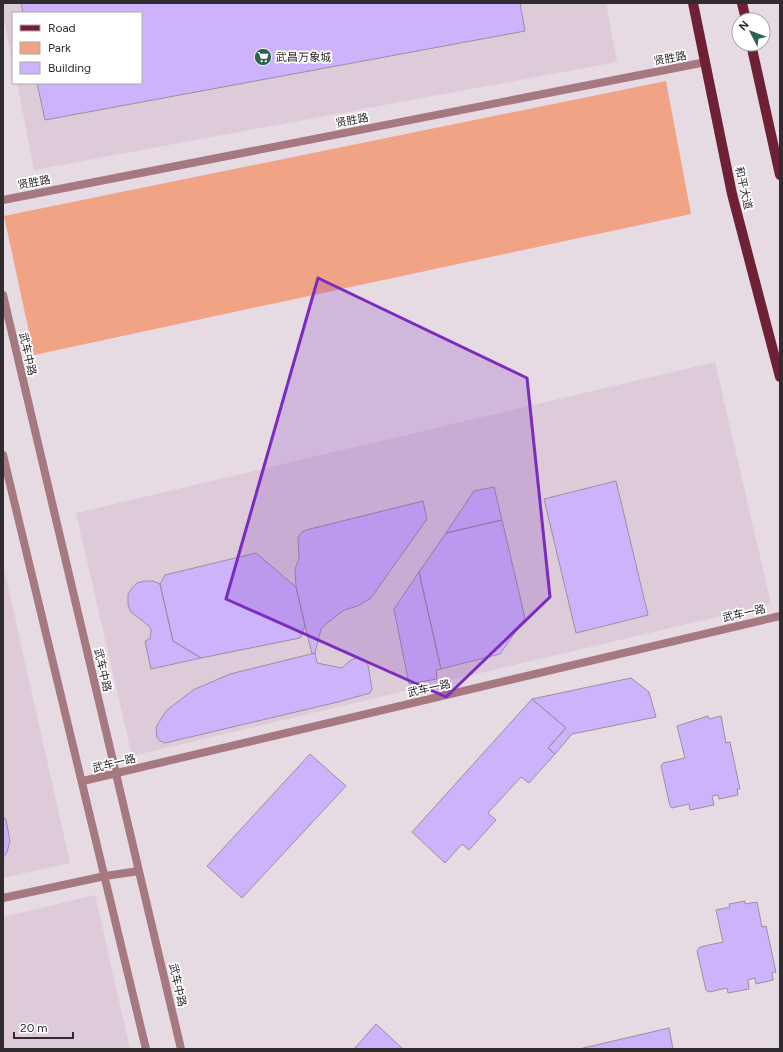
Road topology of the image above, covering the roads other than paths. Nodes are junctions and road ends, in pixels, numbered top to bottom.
1 (693, 3) edge
2 (753, 52) edge
3 (706, 62) junction
4 (780, 170) edge
5 (3, 200) edge
6 (3, 295) edge
7 (780, 377) edge
8 (3, 455) edge
9 (780, 616) edge
10 (116, 773) junction
11 (83, 782) junction
12 (139, 871) junction
13 (105, 876) junction
14 (3, 898) edge
15 (146, 1049) edge
16 (182, 1049) edge

1 - 3 main road, 和平大道
2 - 4 main road
3 - 5 street, 贤胜路
3 - 7 main road, 和平大道
6 - 10 street, 武车中路
8 - 11 street
9 - 10 street, 武车一路
10 - 11 street, 武车一路
10 - 12 street, 武车中路
11 - 13 street
12 - 13 street
12 - 16 street, 武车中路
13 - 14 street
13 - 15 street

